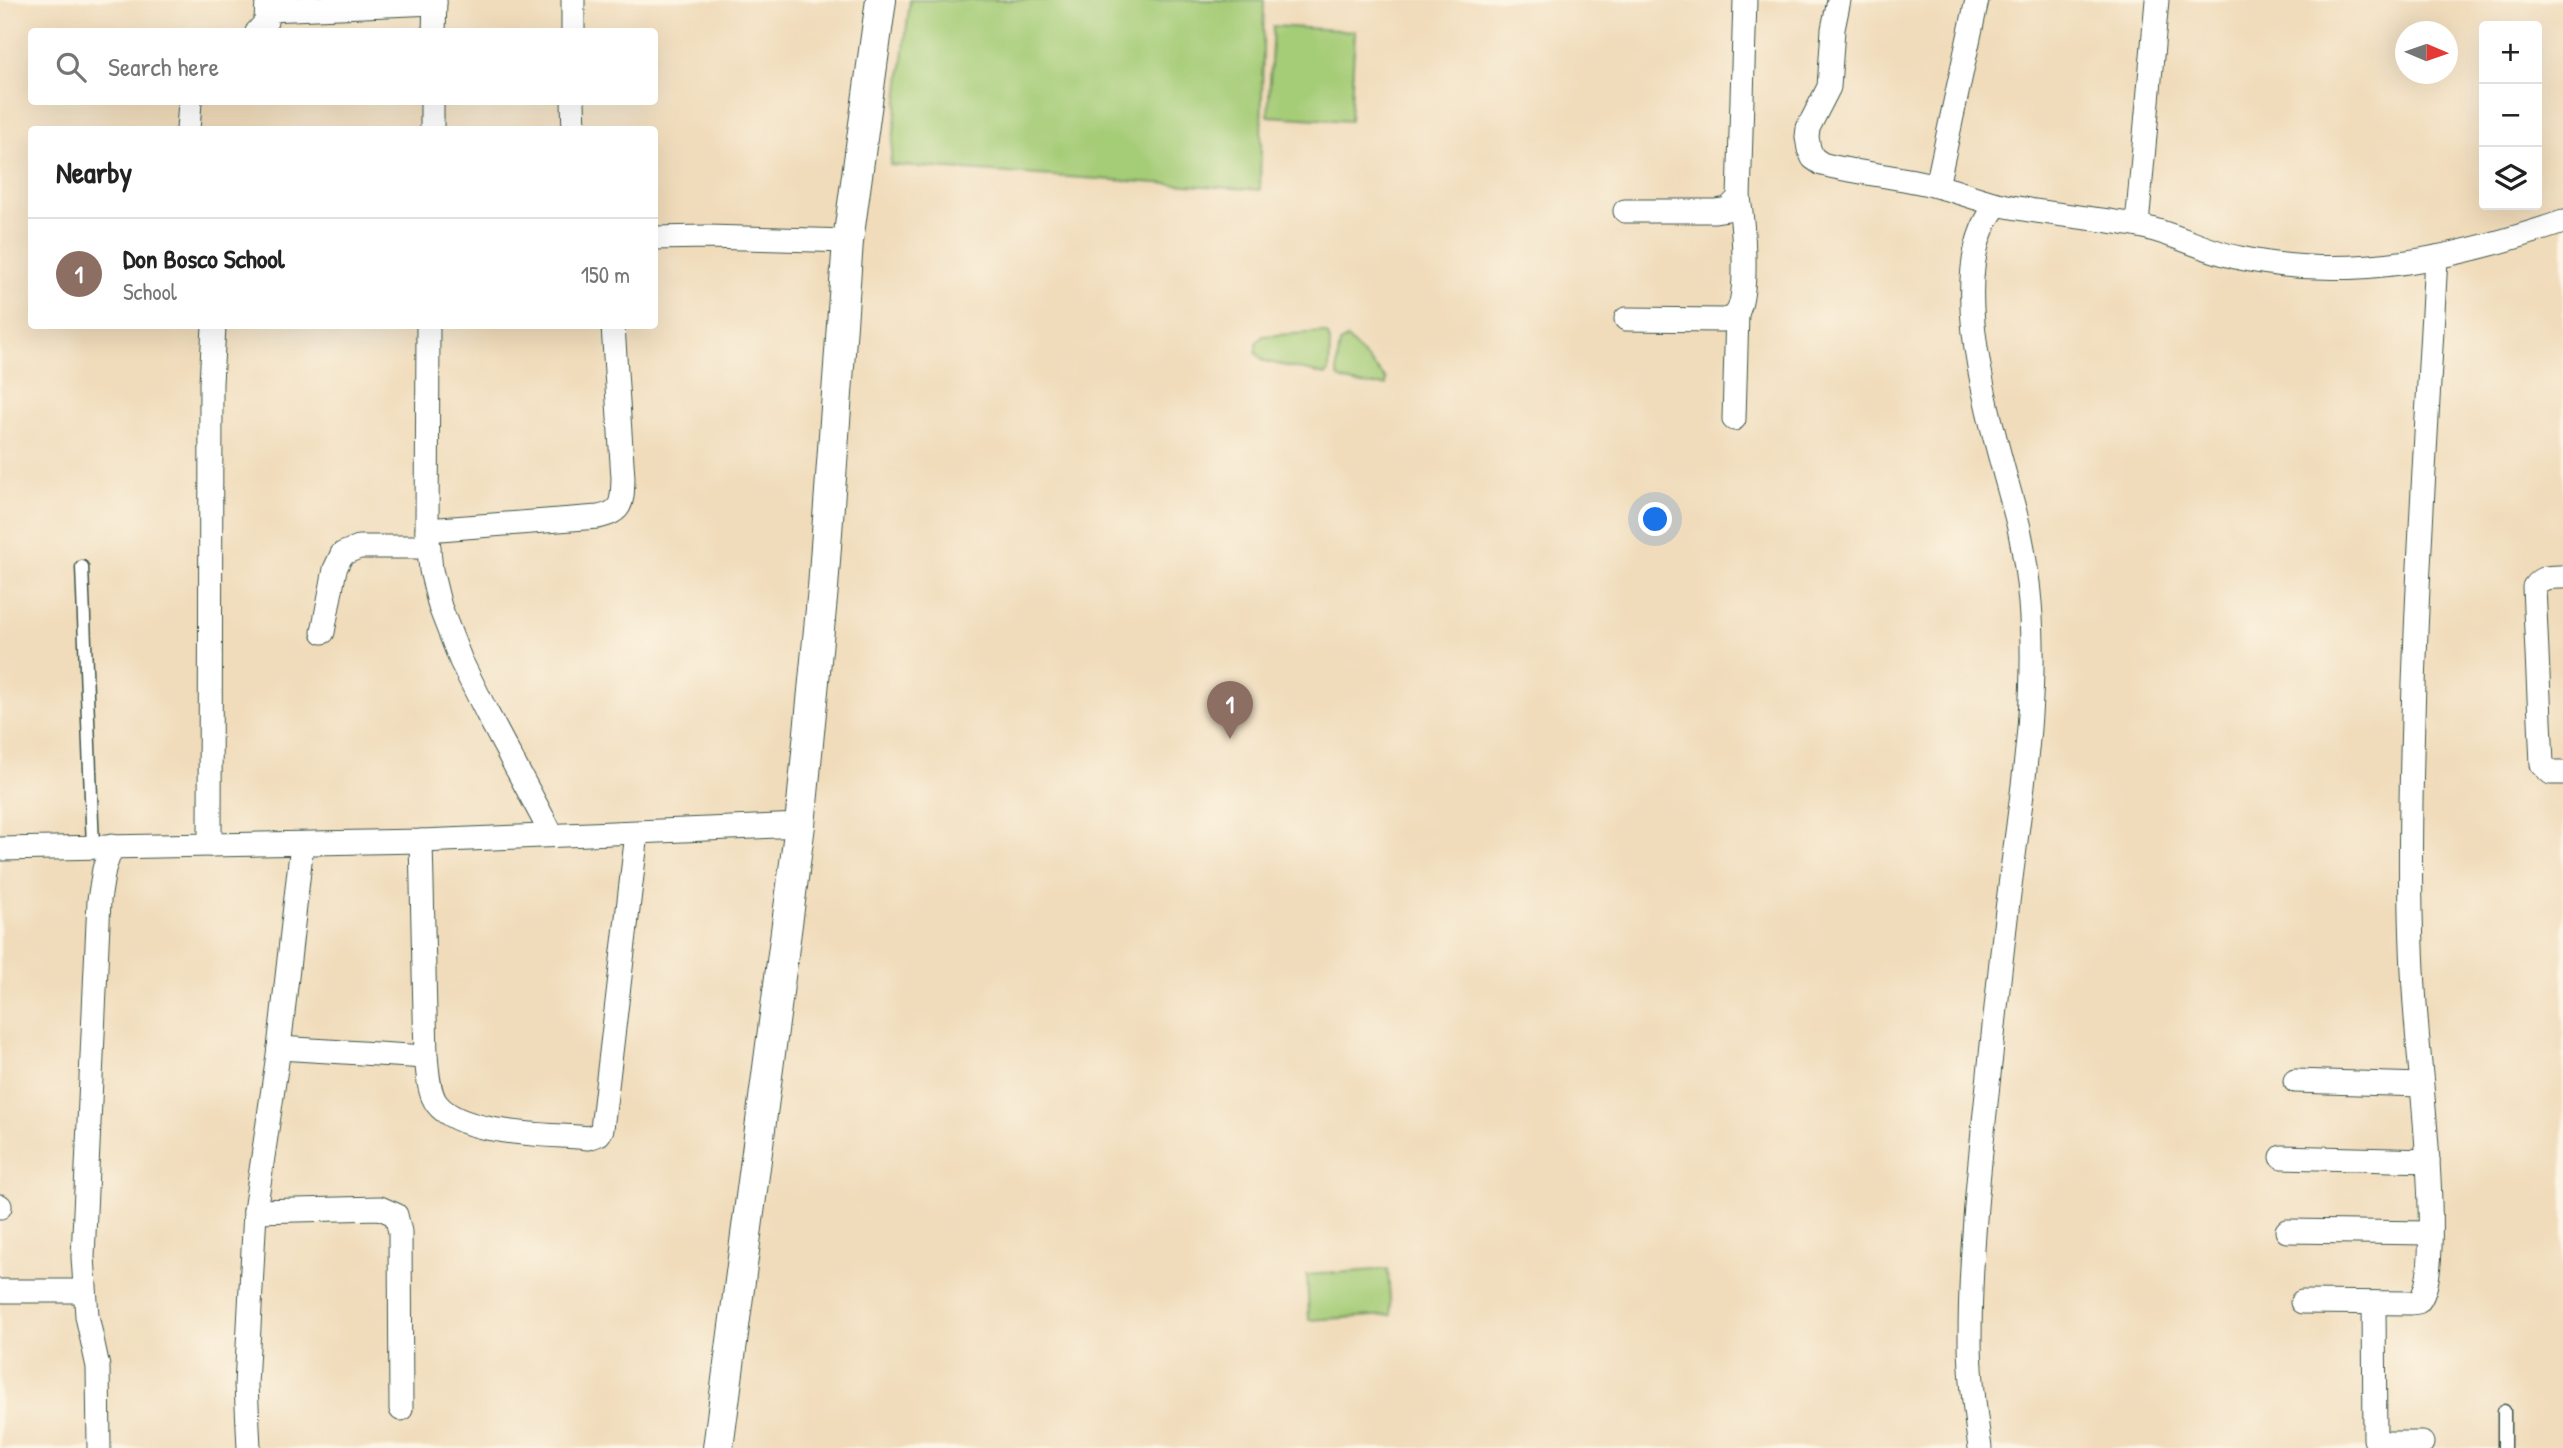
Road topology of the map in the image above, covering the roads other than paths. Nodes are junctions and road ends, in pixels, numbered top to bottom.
1 (573, 0) edge
2 (881, 0) edge
3 (1745, 0) edge
4 (1839, 0) edge
5 (1977, 0) edge
6 (2157, 0) edge
7 (435, 1) edge
8 (268, 5) edge
9 (261, 28) edge
10 (434, 28) edge
11 (573, 28) edge
12 (190, 105) edge
13 (432, 105) edge
14 (573, 105) edge
15 (188, 126) edge
16 (432, 126) edge
17 (574, 126) edge
18 (1937, 186) junction
19 (1739, 198) junction
20 (1998, 204) junction
21 (1625, 211) dead end
22 (2563, 222) edge
23 (2137, 225) junction
24 (658, 238) edge
25 (848, 241) junction
26 (2436, 257) junction
27 (1737, 313) junction
28 (1626, 319) dead end
29 (214, 329) edge
30 (428, 329) edge
31 (613, 329) edge
32 (1734, 419) dead end
33 (428, 539) junction
34 (82, 567) dead end
35 (2563, 578) edge
36 (323, 632) dead end
37 (225, 734) dead end
38 (2563, 773) edge
39 (800, 825) junction
40 (637, 833) junction
41 (552, 835) junction
42 (421, 841) junction
43 (302, 844) junction
44 (215, 845) junction
45 (102, 846) junction
46 (0, 849) edge
47 (279, 1048) junction
48 (426, 1057) junction
49 (2294, 1081) dead end
50 (2421, 1085) junction
51 (2281, 1157) dead end
52 (2428, 1161) junction
53 (255, 1211) junction
54 (2287, 1231) dead end
55 (2429, 1233) junction
56 (0, 1291) edge
57 (84, 1291) junction
58 (2302, 1302) dead end
59 (2374, 1303) junction
60 (401, 1409) dead end
61 (2504, 1411) dead end
62 (2422, 1443) dead end
63 (99, 1448) edge
64 (249, 1448) edge
65 (718, 1448) edge
66 (1980, 1448) edge
67 (2504, 1448) edge

1 - 11 street
2 - 25 street
3 - 19 street
4 - 18 street
5 - 18 street
6 - 23 street
7 - 8 street
7 - 10 street
8 - 9 street
12 - 15 street
13 - 16 street
14 - 17 street
18 - 20 street
19 - 21 street
19 - 27 street
20 - 23 street
20 - 66 street
22 - 26 street
23 - 26 street
24 - 25 street
25 - 39 street
26 - 50 street
27 - 28 street
27 - 32 street
29 - 44 street
30 - 33 street
31 - 33 street
33 - 36 street
33 - 41 street
34 - 45 lane
35 - 38 street
37 - 44 street
39 - 40 street
39 - 65 street
40 - 41 street
40 - 48 street
41 - 42 street
42 - 43 street
42 - 48 street
43 - 44 street
43 - 47 street
44 - 45 street
45 - 46 street
45 - 57 street
47 - 48 street
47 - 53 street
49 - 50 street
50 - 52 street
51 - 52 street
52 - 55 street
53 - 60 street
53 - 64 street
54 - 55 street
55 - 59 street
56 - 57 street
57 - 63 street
58 - 59 street
59 - 62 street
61 - 67 lane

